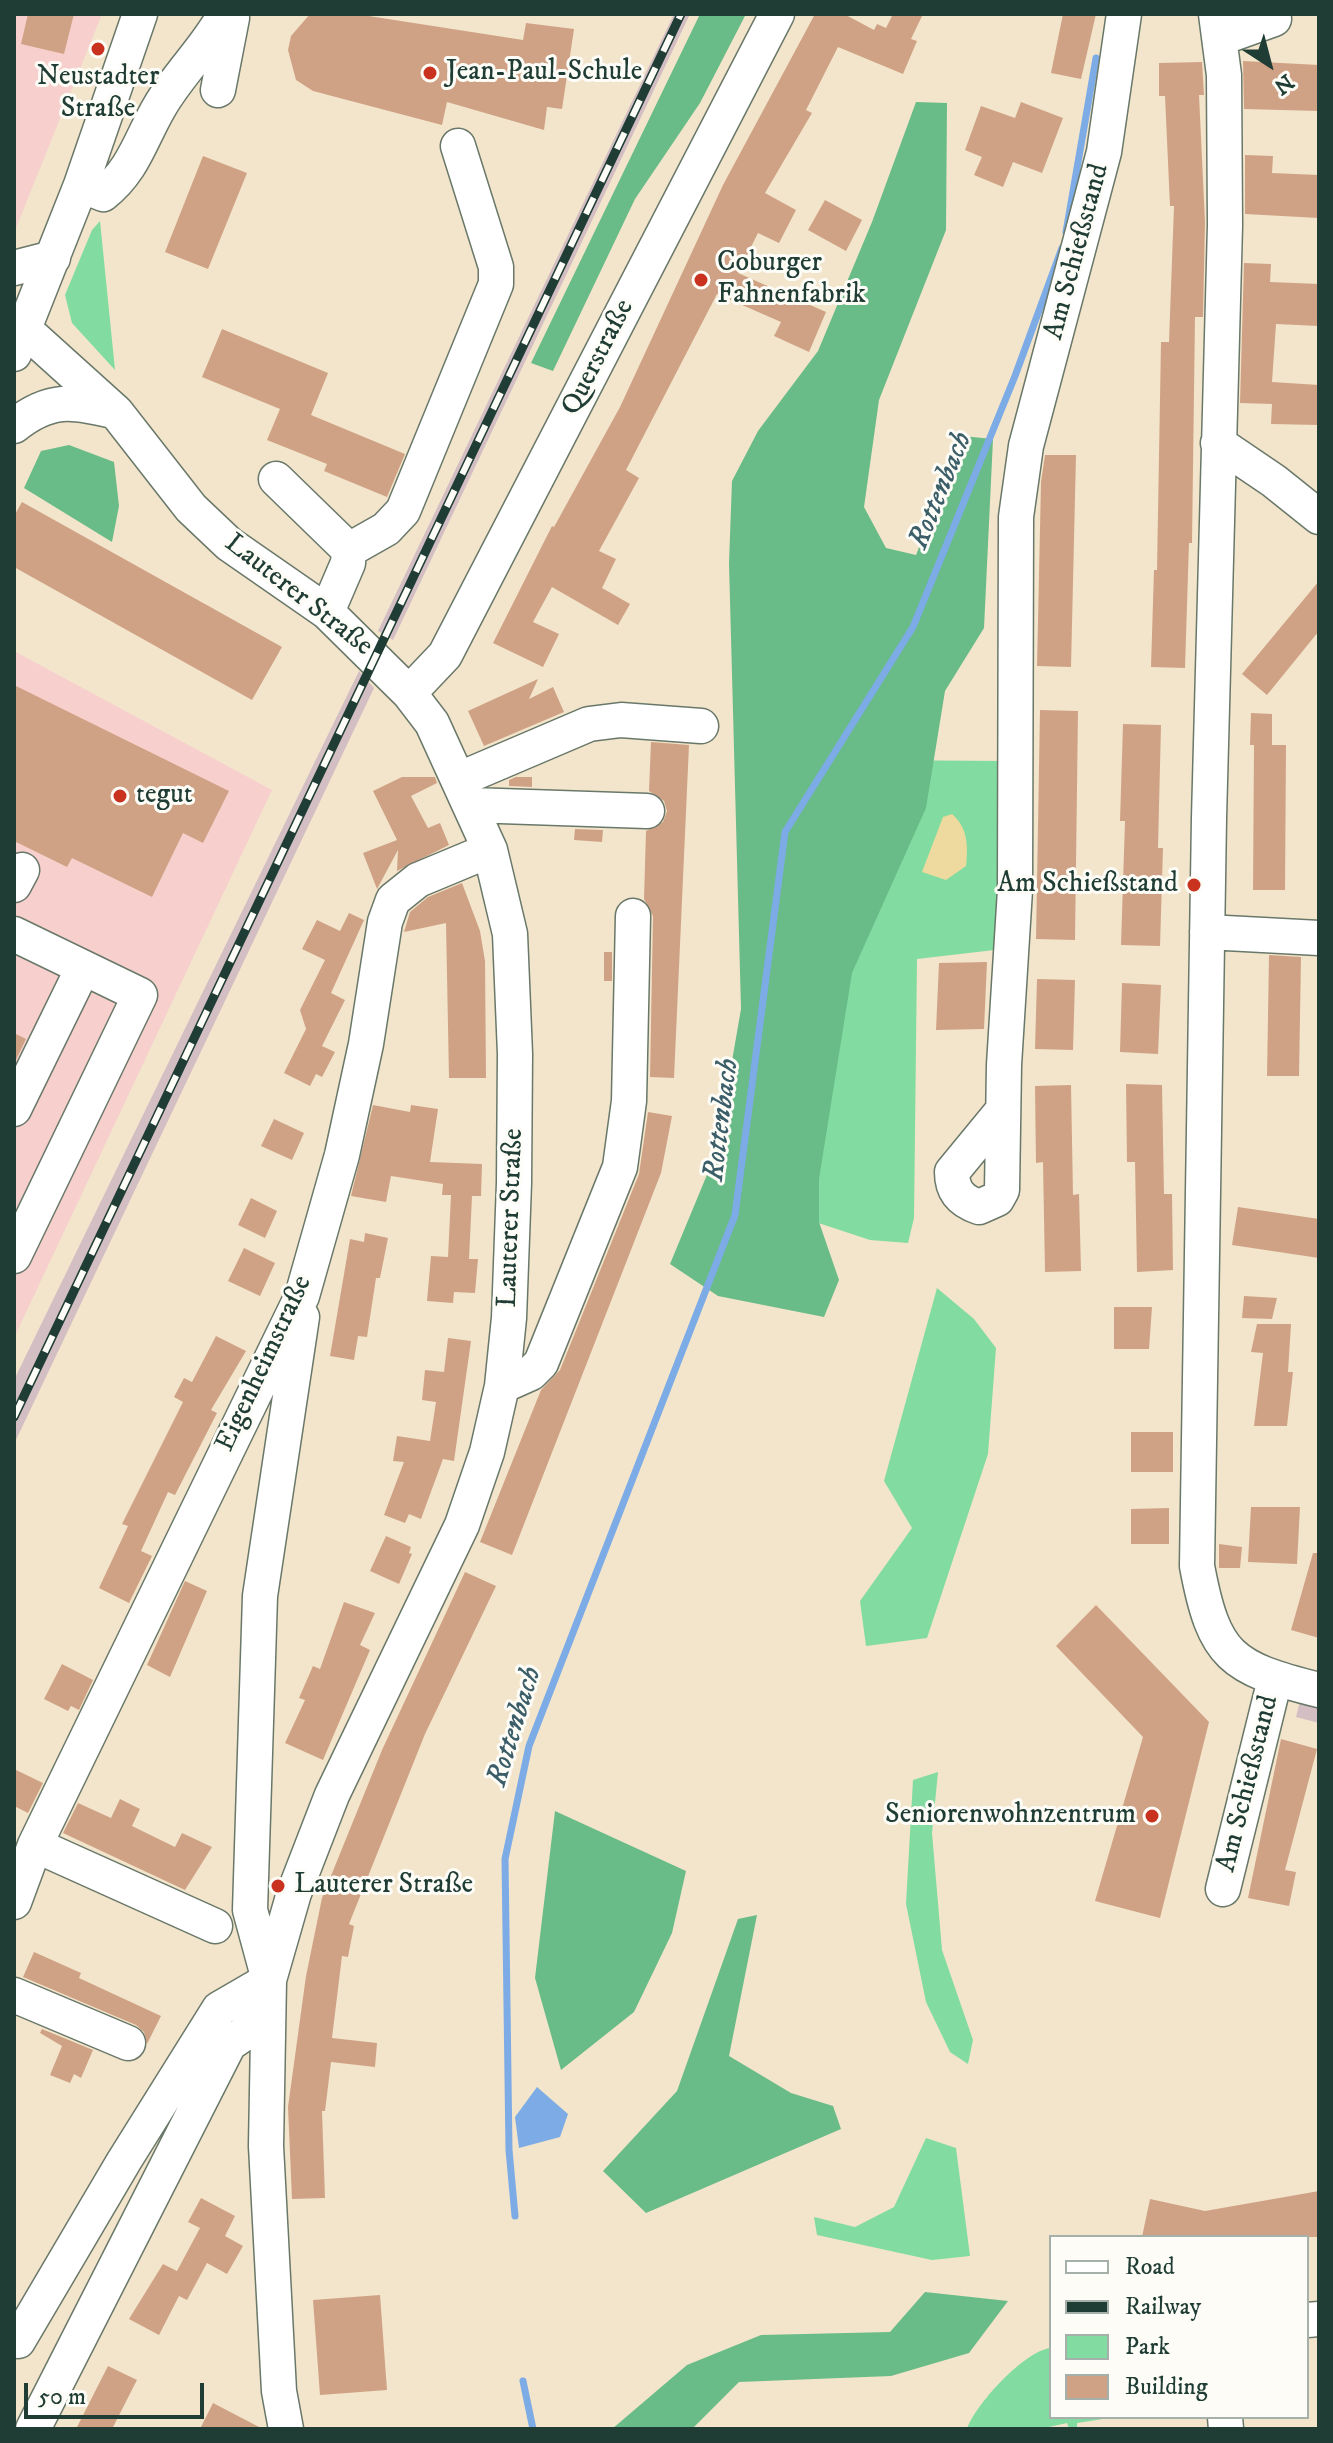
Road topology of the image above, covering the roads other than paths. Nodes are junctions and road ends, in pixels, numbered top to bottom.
1 (140, 14) edge
2 (225, 14) edge
3 (233, 14) edge
4 (777, 14) edge
5 (1124, 14) edge
6 (1273, 14) edge
7 (1218, 26) edge
8 (218, 90) dead end
9 (458, 146) dead end
10 (81, 185) junction
11 (53, 258) junction
12 (14, 268) edge
13 (19, 342) edge
14 (116, 412) junction
15 (14, 426) edge
16 (1218, 443) junction
17 (276, 479) dead end
18 (1319, 517) edge
19 (349, 550) junction
20 (327, 612) junction
21 (409, 693) junction
22 (701, 726) dead end
23 (465, 792) junction
24 (647, 811) dead end
25 (490, 850) junction
26 (633, 916) dead end
27 (1207, 932) junction
28 (14, 934) edge
29 (1319, 938) edge
30 (83, 968) junction
31 (14, 1109) edge
32 (1003, 1110) dead end
33 (17, 1243) edge
34 (302, 1296) junction
35 (502, 1386) junction
36 (1275, 1679) junction
37 (1319, 1690) edge
38 (35, 1845) junction
39 (1223, 1889) dead end
40 (14, 1902) edge
41 (215, 1926) dead end
42 (269, 1980) junction
43 (14, 1995) edge
44 (267, 2018) junction
45 (128, 2043) dead end
46 (14, 2339) edge
47 (33, 2429) edge
48 (286, 2429) edge

1 - 10 street
2 - 10 street
3 - 8 street
4 - 21 street, Querstraße
5 - 32 street, Am Schießstand
6 - 7 street
7 - 16 street, Am Schießstand
9 - 19 street
10 - 11 street
11 - 12 street
11 - 13 street
13 - 14 street, Lauterer Straße
14 - 15 street
14 - 20 street, Lauterer Straße
16 - 18 street
16 - 27 street, Am Schießstand
17 - 19 street
19 - 20 street
20 - 21 street, Lauterer Straße
21 - 23 street, Lauterer Straße
22 - 23 street
23 - 24 street
23 - 25 street, Lauterer Straße
25 - 34 street, Eigenheimstraße
25 - 35 street, Lauterer Straße
26 - 35 street, Lauterer Straße
27 - 29 street
27 - 36 street, Am Schießstand
28 - 30 street
30 - 31 street
30 - 33 street
34 - 38 street, Eigenheimstraße
34 - 42 street
35 - 42 street, Lauterer Straße
36 - 37 street, Am Schießstand
36 - 39 street, Am Schießstand
38 - 40 street, Eigenheimstraße
38 - 41 street
42 - 44 street, Lauterer Straße
42 - 46 street
43 - 45 street
44 - 47 street
44 - 48 street, Lauterer Straße

